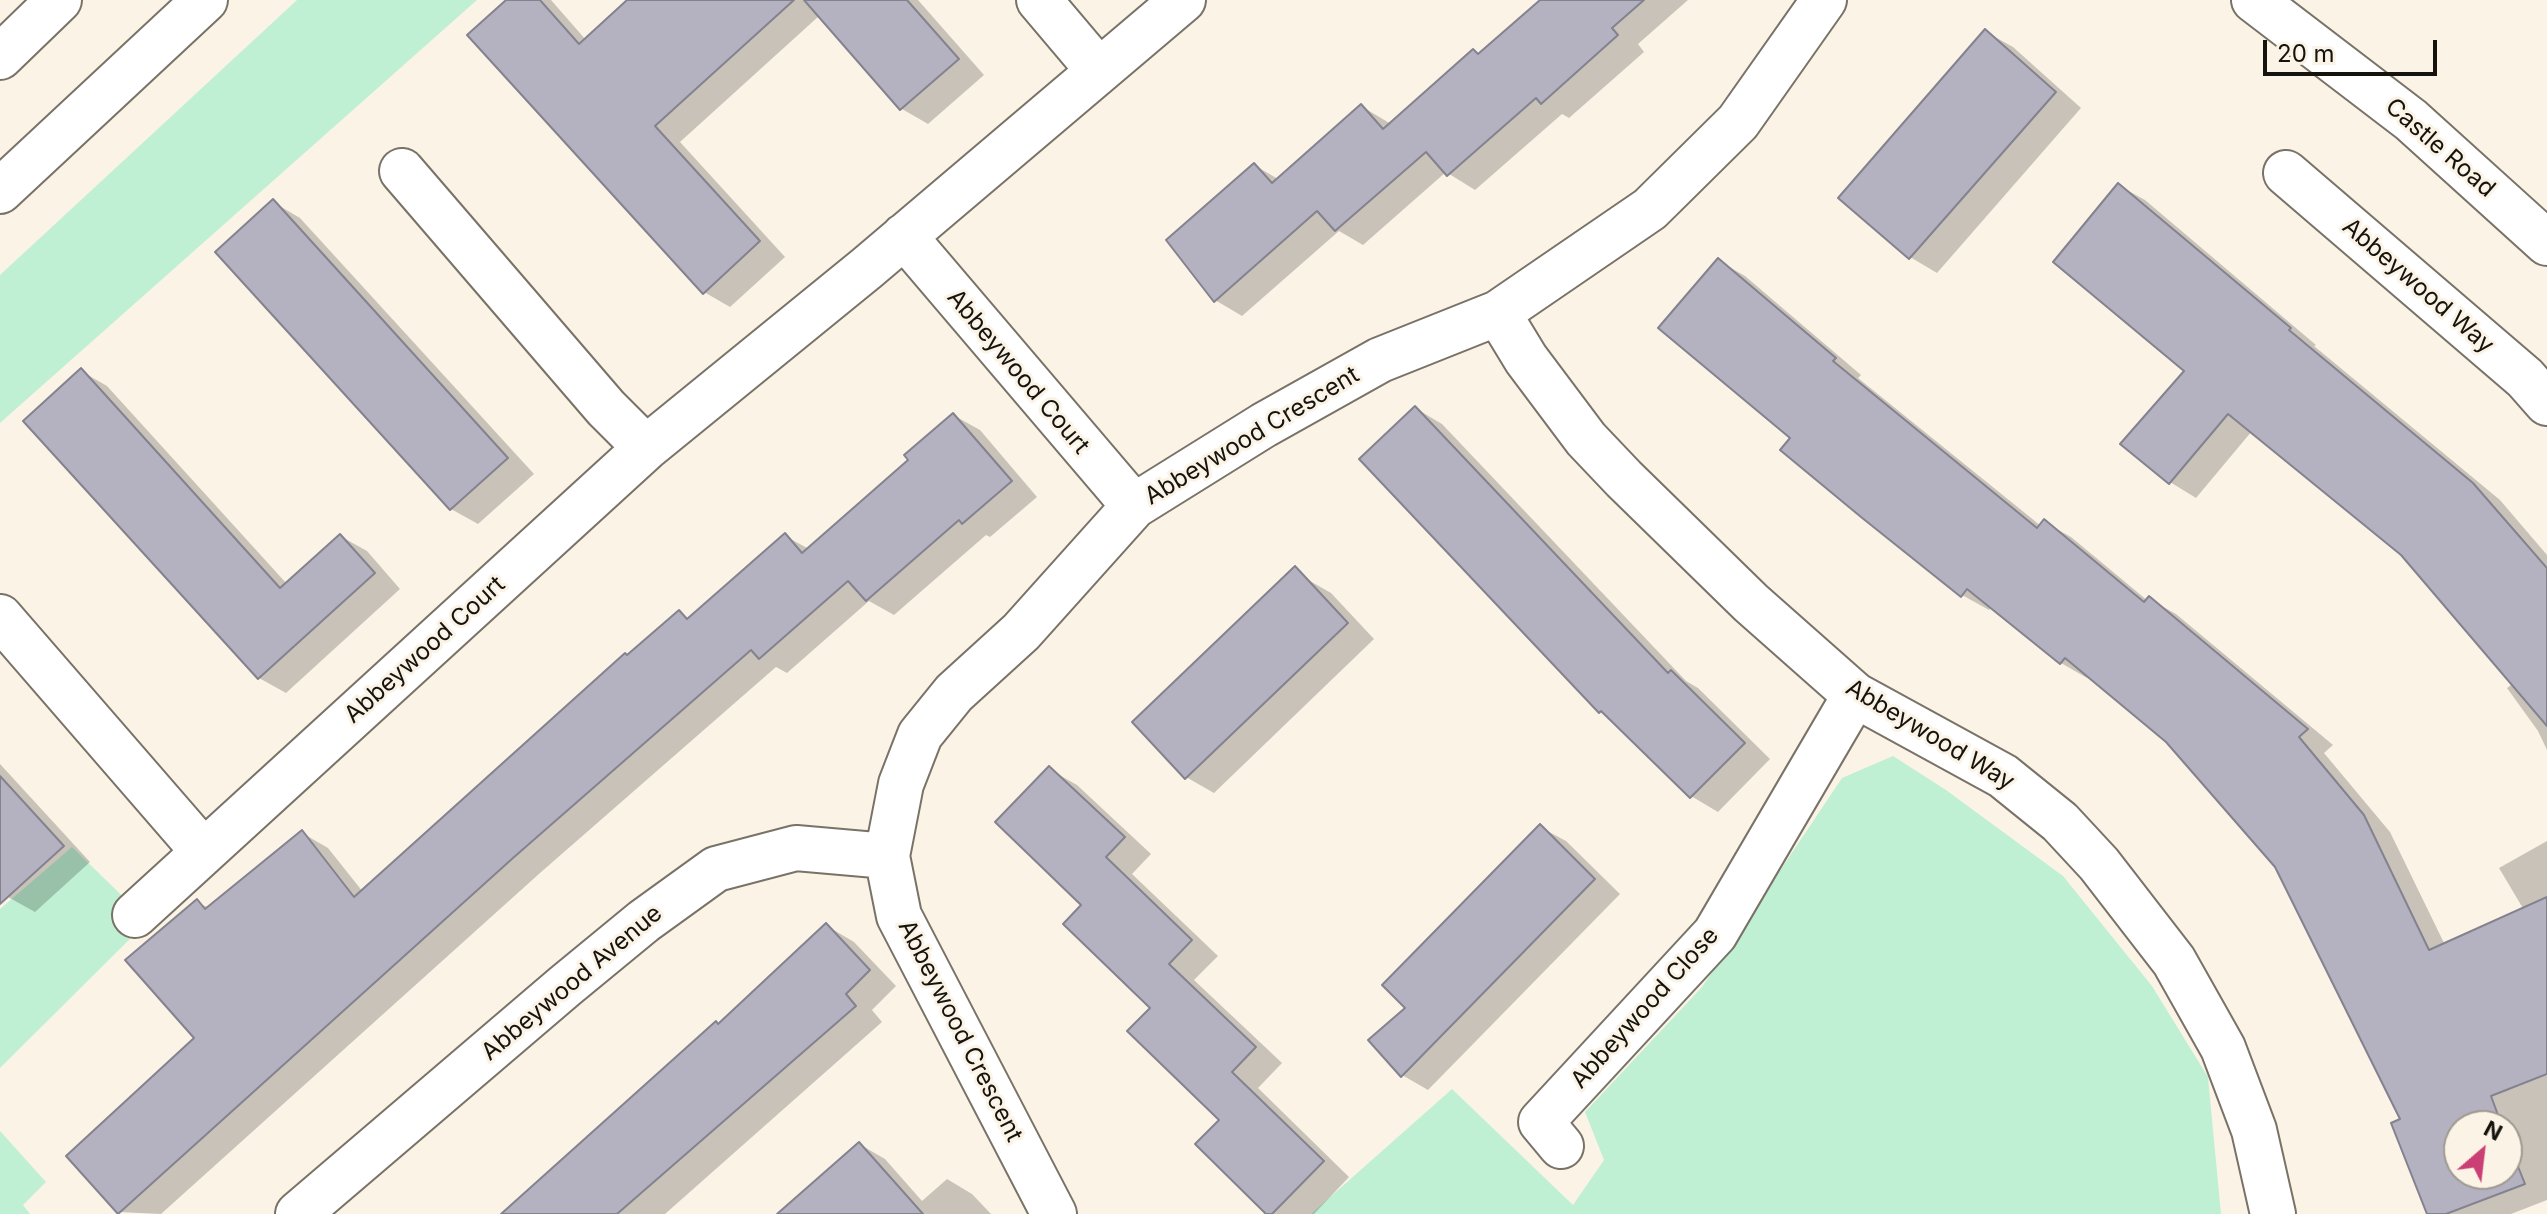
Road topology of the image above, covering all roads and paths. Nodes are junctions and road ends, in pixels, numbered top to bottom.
1 (59, 0) edge
2 (205, 0) edge
3 (1039, 0) edge
4 (1183, 0) edge
5 (1824, 0) edge
6 (2254, 0) edge
7 (0, 57) edge
8 (1099, 71) junction
9 (402, 171) dead end
10 (2286, 173) dead end
11 (0, 191) edge
12 (904, 236) junction
13 (2547, 243) edge
14 (1498, 313) junction
15 (2547, 403) edge
16 (646, 448) junction
17 (1134, 506) junction
18 (0, 617) edge
19 (1855, 695) junction
20 (203, 851) junction
21 (887, 856) junction
22 (135, 915) dead end
23 (1561, 1146) dead end
24 (298, 1214) edge
25 (1054, 1214) edge
26 (2273, 1214) edge

1 - 7 street
2 - 11 street
3 - 8 street
4 - 8 street, Abbeywood Court
5 - 14 street, Abbeywood Crescent
6 - 13 street, Castle Road
8 - 12 street, Abbeywood Court
9 - 16 street
10 - 15 street, Abbeywood Way
12 - 16 street, Abbeywood Court
12 - 17 street, Abbeywood Court
14 - 17 street, Abbeywood Crescent
14 - 19 street, Abbeywood Way
16 - 20 street, Abbeywood Court
17 - 21 street, Abbeywood Crescent
18 - 20 street
19 - 23 street, Abbeywood Close
19 - 26 street, Abbeywood Way
20 - 22 street, Abbeywood Court
21 - 24 street, Abbeywood Avenue
21 - 25 street, Abbeywood Crescent

